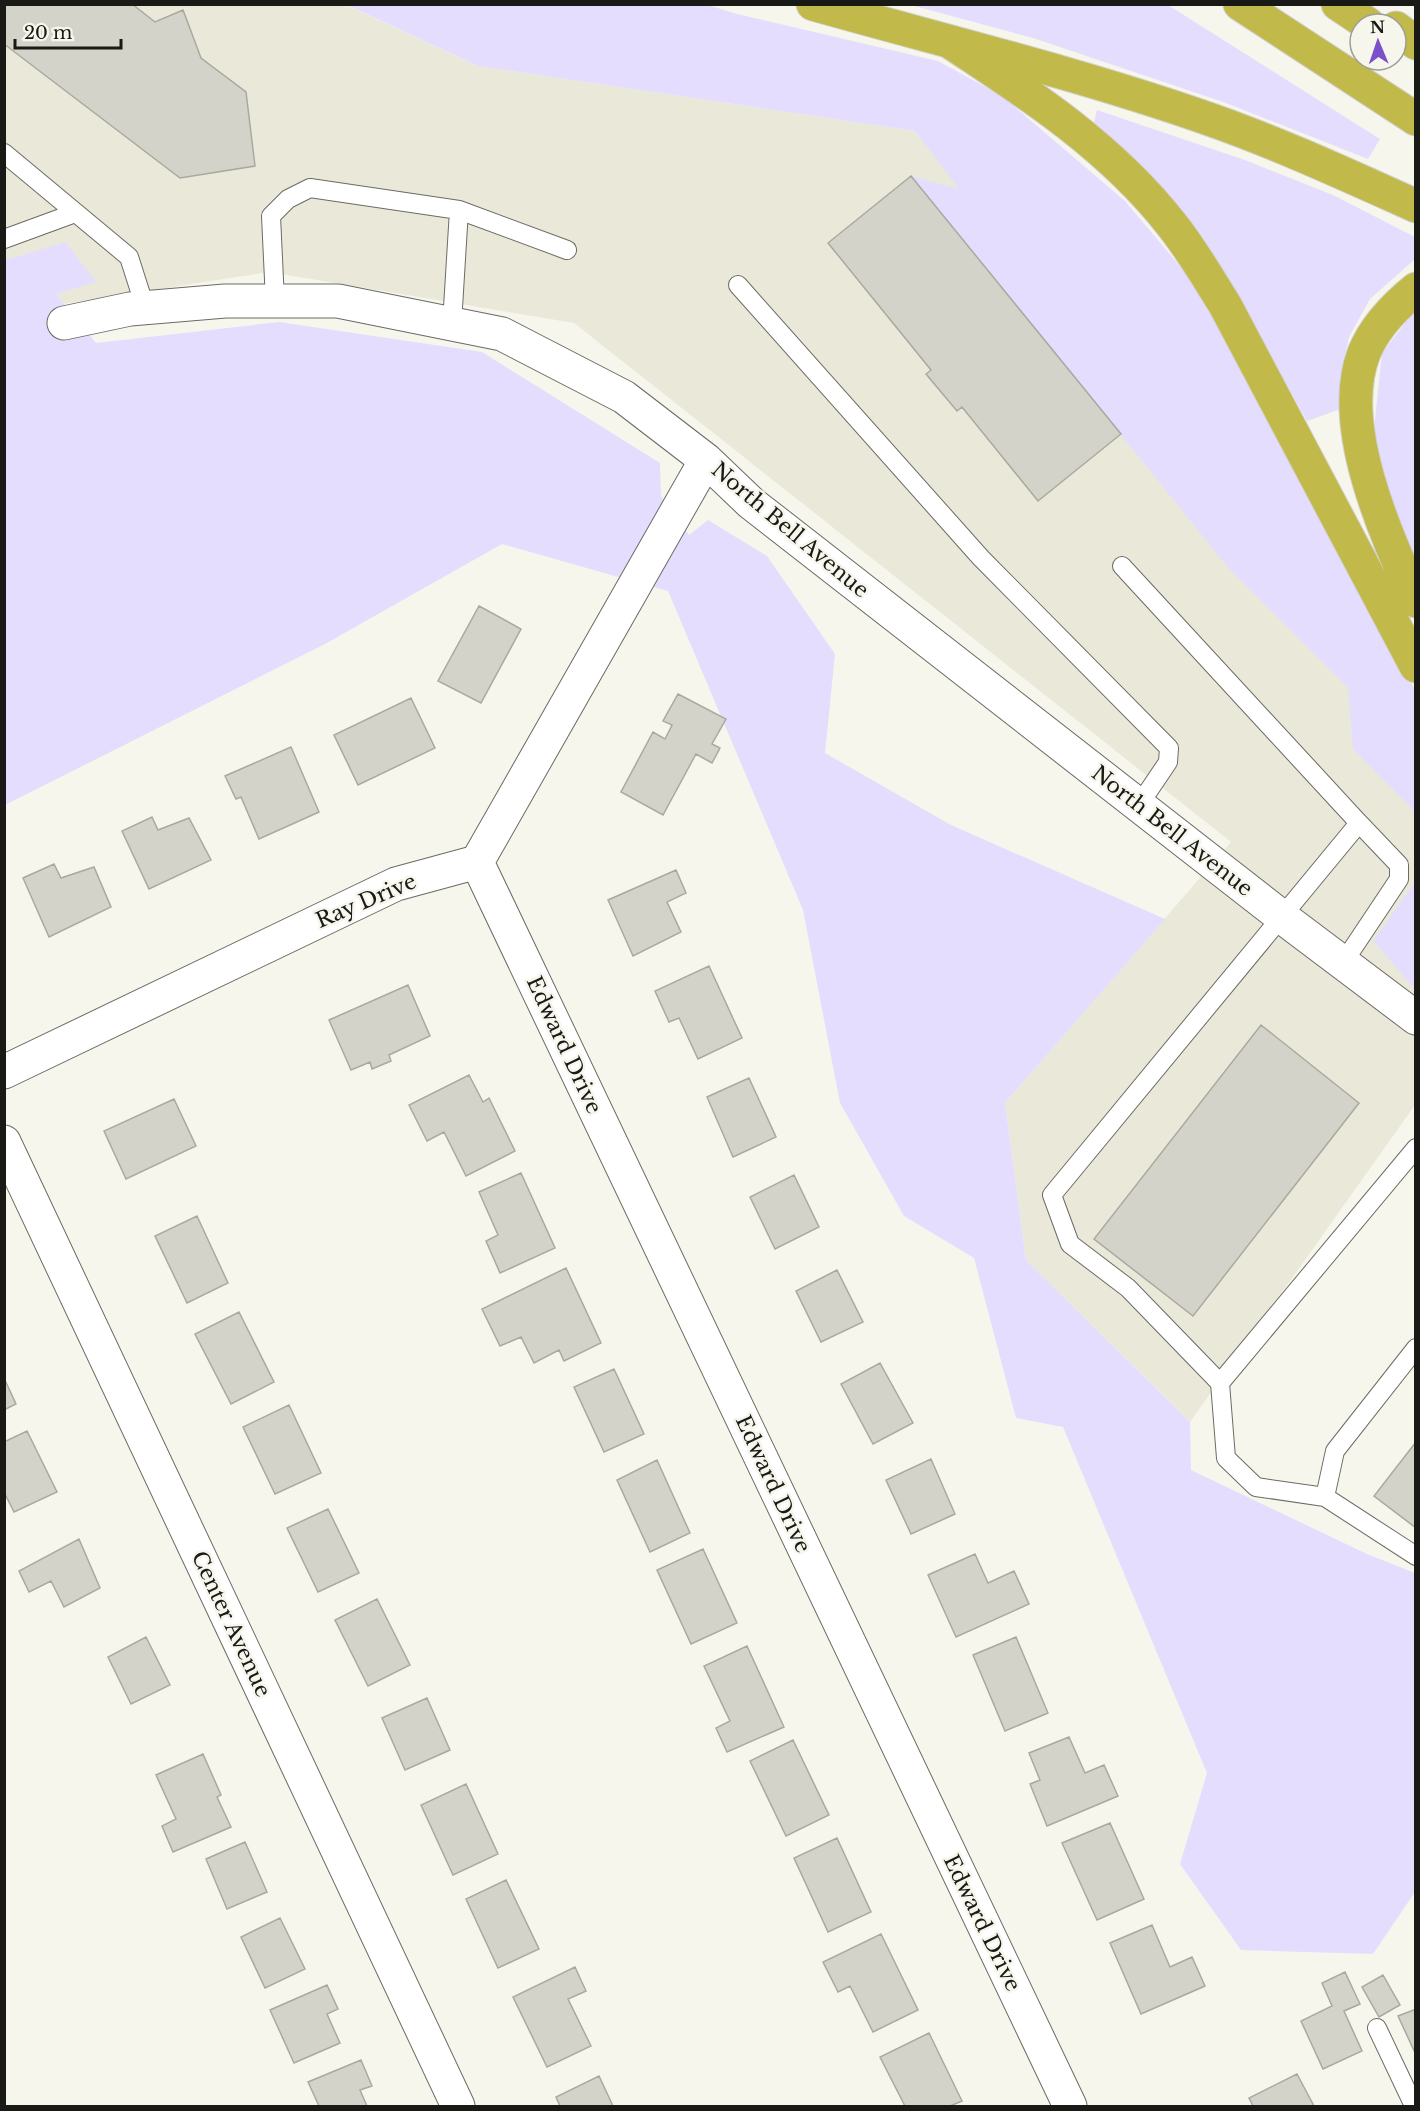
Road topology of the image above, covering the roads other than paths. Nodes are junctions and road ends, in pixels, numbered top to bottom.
1 (813, 4) edge
2 (1240, 4) edge
3 (950, 42) junction
4 (1416, 119) edge
5 (4, 153) edge
6 (1416, 206) edge
7 (459, 210) junction
8 (75, 213) junction
9 (4, 239) edge
10 (567, 250) dead end
11 (738, 285) dead end
12 (1416, 289) edge
13 (275, 301) junction
14 (145, 308) junction
15 (64, 323) dead end
16 (453, 324) junction
17 (706, 460) junction
18 (1122, 566) dead end
19 (1416, 601) edge
20 (1416, 666) edge
21 (1139, 805) junction
22 (1359, 823) junction
23 (477, 862) junction
24 (1282, 917) junction
25 (1343, 963) junction
26 (1416, 1018) edge
27 (4, 1072) edge
28 (4, 1142) edge
29 (1416, 1148) edge
30 (1416, 1348) edge
31 (1220, 1383) junction
32 (1325, 1497) junction
33 (1416, 1556) edge
34 (1377, 2028) dead end
35 (458, 2106) edge
36 (1070, 2106) edge
37 (1414, 2106) edge

1 - 3 highway
2 - 4 highway
3 - 6 highway
3 - 20 highway
5 - 8 lane
7 - 10 lane
7 - 13 lane
7 - 16 lane
8 - 9 lane
8 - 14 lane
11 - 21 lane
12 - 19 highway
13 - 14 street, North Bell Avenue
13 - 16 street, North Bell Avenue
14 - 15 street, North Bell Avenue
16 - 17 street, North Bell Avenue
17 - 21 street, North Bell Avenue
17 - 23 street
18 - 22 lane
21 - 24 street, North Bell Avenue
22 - 24 lane
22 - 25 lane
23 - 27 street, Ray Drive
23 - 36 street, Edward Drive
24 - 25 street, North Bell Avenue
24 - 31 lane
25 - 26 street, North Bell Avenue
28 - 35 street, Center Avenue
29 - 31 lane
30 - 32 lane
31 - 32 lane
32 - 33 lane
34 - 37 lane

